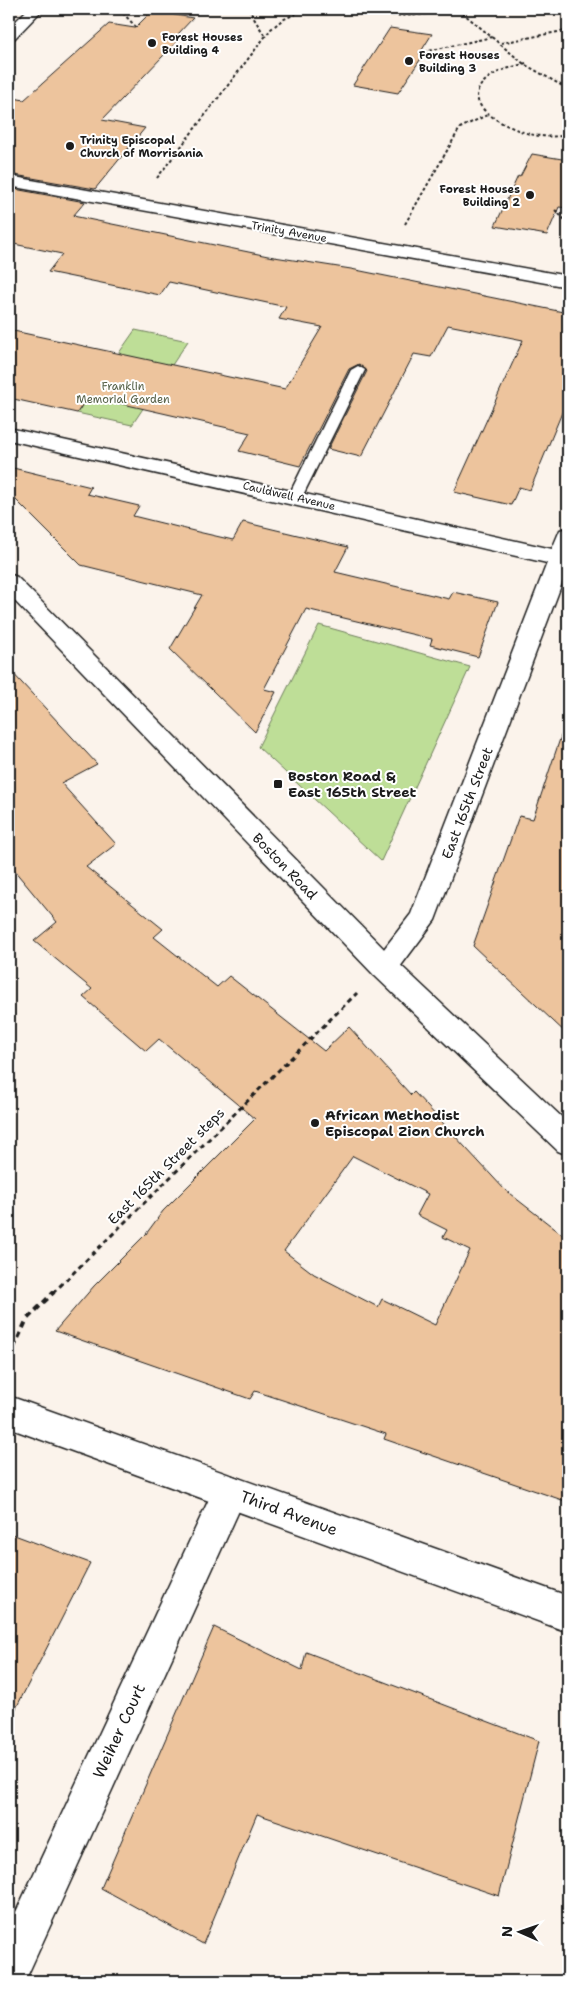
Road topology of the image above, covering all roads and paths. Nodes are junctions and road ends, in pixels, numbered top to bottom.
1 (36, 9) edge
2 (120, 9) edge
3 (248, 9) edge
4 (306, 9) edge
5 (358, 9) edge
6 (457, 9) edge
7 (137, 28) dead end
8 (568, 30) edge
9 (10, 34) edge
10 (265, 36) junction
11 (492, 37) junction
12 (501, 43) junction
13 (419, 53) dead end
14 (526, 63) junction
15 (568, 89) edge
16 (487, 114) junction
17 (568, 135) edge
18 (9, 181) edge
19 (136, 204) junction
20 (555, 210) dead end
21 (568, 223) edge
22 (390, 250) junction
23 (568, 282) edge
24 (358, 370) dead end
25 (9, 434) edge
26 (295, 497) junction
27 (568, 535) edge
28 (564, 559) edge
29 (9, 582) edge
30 (384, 967) junction
31 (568, 1142) edge
32 (9, 1358) edge
33 (9, 1412) edge
34 (230, 1492) junction
35 (568, 1614) edge
36 (9, 1972) edge

1 - 9 street
2 - 7 path
3 - 10 path
4 - 10 path
5 - 6 path
6 - 11 path
8 - 12 path
10 - 19 path
11 - 12 path
11 - 13 path
12 - 14 path
14 - 15 path
14 - 16 path
16 - 17 path
16 - 22 path
18 - 19 street, Trinity Avenue
19 - 22 street, Trinity Avenue
20 - 21 path
22 - 23 street, Trinity Avenue
24 - 26 lane
25 - 26 street, Cauldwell Avenue
26 - 28 street, Cauldwell Avenue
27 - 28 street, East 165th Street
28 - 30 street, East 165th Street
29 - 30 street, Boston Road
30 - 31 street, Boston Road
30 - 32 path, East 165th Street steps
33 - 34 street, Third Avenue
34 - 35 street, Third Avenue
34 - 36 street, Weiher Court

